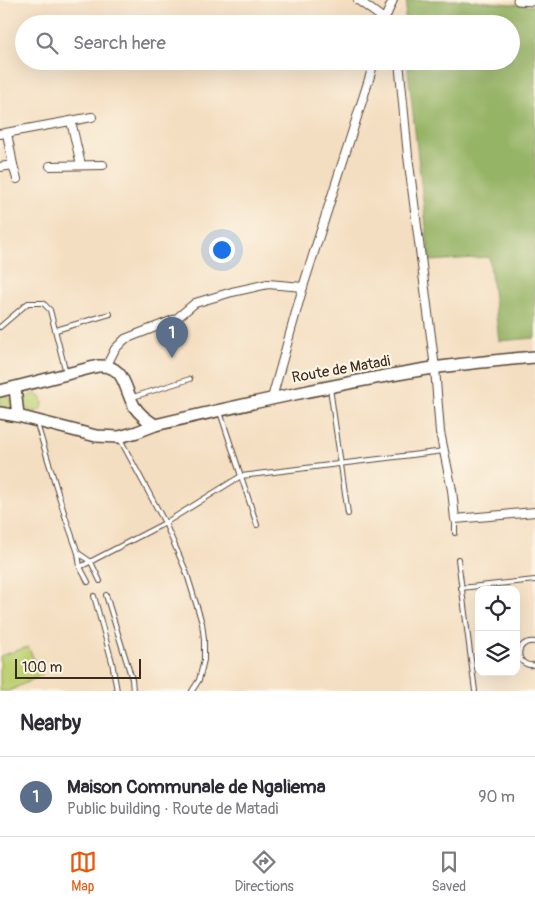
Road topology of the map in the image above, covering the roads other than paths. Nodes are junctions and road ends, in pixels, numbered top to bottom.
1 (358, 0) edge
2 (393, 0) edge
3 (518, 0) edge
4 (535, 1) edge
5 (376, 15) edge
6 (387, 15) edge
7 (371, 70) edge
8 (400, 70) edge
9 (92, 117) dead end
10 (71, 121) junction
11 (4, 133) edge
12 (13, 165) junction
13 (81, 165) junction
14 (103, 165) dead end
15 (50, 166) dead end
16 (0, 167) edge
17 (17, 179) dead end
18 (303, 287) junction
19 (110, 314) dead end
20 (0, 327) edge
21 (56, 330) junction
22 (535, 357) edge
23 (107, 365) junction
24 (435, 368) junction
25 (66, 373) junction
26 (190, 379) dead end
27 (329, 386) junction
28 (15, 388) junction
29 (1, 389) edge
30 (130, 398) junction
31 (272, 398) junction
32 (219, 410) junction
33 (0, 413) edge
34 (18, 416) junction
35 (36, 421) junction
36 (155, 424) junction
37 (119, 437) junction
38 (444, 451) junction
39 (340, 464) junction
40 (241, 476) junction
41 (535, 512) edge
42 (348, 514) dead end
43 (455, 520) junction
44 (165, 523) junction
45 (257, 525) dead end
46 (455, 533) dead end
47 (78, 552) junction
48 (458, 559) dead end
49 (91, 562) junction
50 (80, 567) junction
51 (535, 580) edge
52 (100, 581) dead end
53 (88, 582) dead end
54 (461, 588) junction
55 (106, 595) dead end
56 (94, 596) dead end
57 (535, 642) edge
58 (535, 666) edge
59 (117, 691) edge
60 (133, 691) edge
61 (192, 691) edge
62 (475, 691) edge

1 - 5 street
2 - 6 street
3 - 4 street
7 - 18 street
8 - 24 street
9 - 10 street
10 - 11 street
10 - 13 street
11 - 12 street
12 - 16 street
12 - 17 street
13 - 14 street
13 - 15 street
18 - 23 street
18 - 31 street
19 - 21 lane
20 - 21 lane
21 - 25 lane
22 - 24 main road, Route de Matadi
23 - 25 main road
23 - 30 main road
24 - 27 main road, Route de Matadi
24 - 38 street
25 - 28 main road
26 - 30 lane
27 - 31 main road, Route de Matadi
27 - 39 lane
28 - 29 main road
28 - 34 main road
30 - 36 main road
31 - 32 main road, Route de Matadi
32 - 36 main road, Route de Matadi
32 - 40 lane
33 - 34 main road, Route de Matadi
34 - 35 main road, Route de Matadi
35 - 37 main road, Route de Matadi
35 - 47 lane
36 - 37 main road, Route de Matadi
37 - 44 lane
38 - 39 lane
38 - 43 street
39 - 40 lane
39 - 42 lane
40 - 44 lane
40 - 45 lane
41 - 43 street
43 - 46 lane
44 - 49 lane
44 - 61 lane
47 - 49 lane
47 - 50 lane
48 - 54 lane
49 - 50 lane
49 - 52 lane
50 - 53 lane
51 - 54 lane
54 - 62 lane
55 - 60 lane
56 - 59 lane
57 - 58 lane

